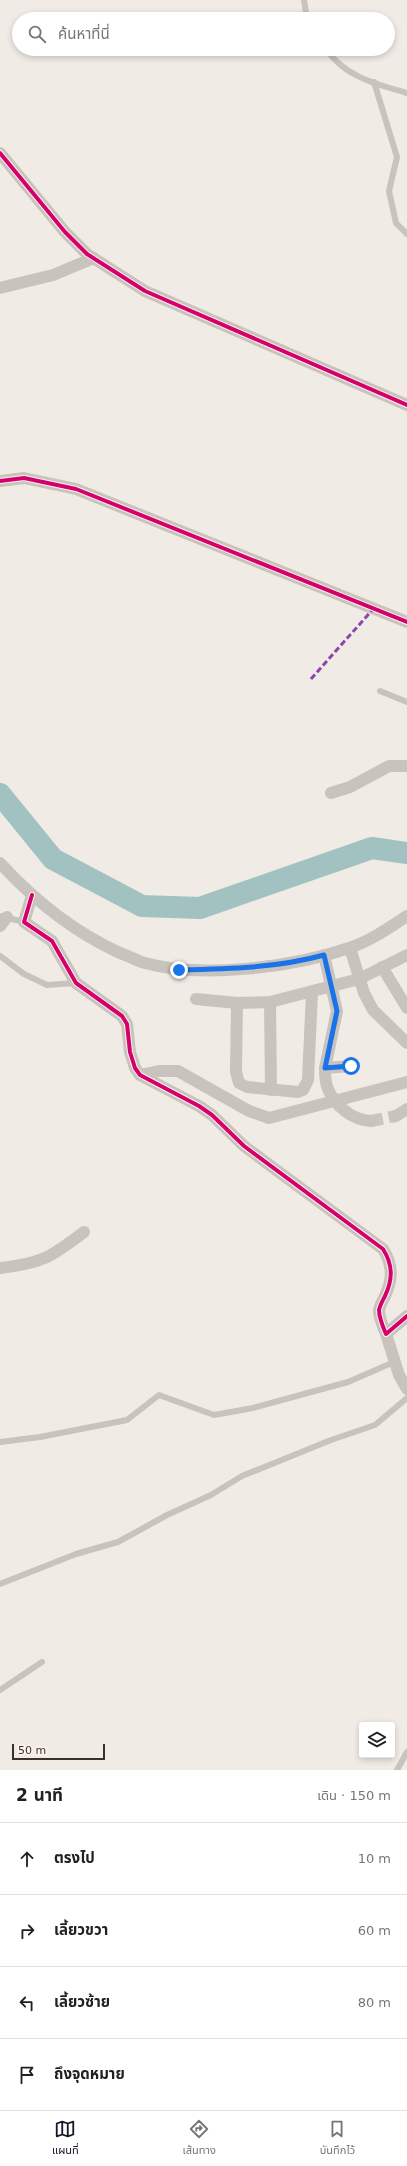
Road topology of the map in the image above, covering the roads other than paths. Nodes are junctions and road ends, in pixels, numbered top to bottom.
1 (304, 0) edge
2 (306, 12) edge
3 (331, 56) edge
4 (374, 82) junction
5 (407, 93) edge
6 (0, 153) edge
7 (407, 234) edge
8 (94, 258) junction
9 (0, 288) edge
10 (407, 405) edge
11 (0, 481) edge
12 (407, 622) edge
13 (380, 691) dead end
14 (407, 702) edge
15 (407, 766) edge
16 (331, 793) dead end
17 (0, 862) edge
18 (32, 895) junction
19 (407, 916) edge
20 (2, 919) edge
21 (24, 922) junction
22 (350, 948) junction
23 (324, 955) junction
24 (407, 955) edge
25 (0, 956) edge
26 (382, 967) junction
27 (359, 979) junction
28 (76, 983) junction
29 (332, 988) junction
30 (312, 992) junction
31 (196, 999) dead end
32 (270, 1002) junction
33 (237, 1003) junction
34 (407, 1008) edge
35 (407, 1043) edge
36 (351, 1066) dead end
37 (325, 1068) junction
38 (140, 1075) junction
39 (407, 1082) edge
40 (272, 1090) junction
41 (407, 1109) edge
42 (396, 1116) tunnel mouth
43 (371, 1121) tunnel mouth
44 (84, 1232) dead end
45 (0, 1268) edge
46 (407, 1316) edge
47 (386, 1334) junction
48 (394, 1362) junction
49 (407, 1389) edge
50 (407, 1398) edge
51 (0, 1442) edge
52 (0, 1584) edge
53 (42, 1662) dead end
54 (0, 1690) edge
55 (407, 1752) edge
56 (397, 1770) edge

1 - 2 lane
3 - 4 lane
4 - 5 lane
4 - 7 lane
6 - 8 street
8 - 9 street
8 - 10 street
11 - 12 street
13 - 14 lane
15 - 16 street
17 - 18 street
18 - 21 street
18 - 23 street
19 - 22 street
20 - 21 lane
21 - 28 street
22 - 23 street
22 - 27 street
23 - 29 street
24 - 26 street
25 - 28 lane
26 - 27 street
26 - 34 street
27 - 29 street
27 - 35 street
28 - 38 street
29 - 30 street
29 - 37 street
30 - 32 street
30 - 40 street
31 - 33 street
32 - 33 street
32 - 40 street
33 - 40 street
36 - 37 street
37 - 43 street, bridge
38 - 39 street
38 - 47 street
41 - 42 street
44 - 45 street
46 - 47 street
47 - 48 street
48 - 49 street
48 - 51 lane
50 - 52 lane
53 - 54 lane
55 - 56 lane

